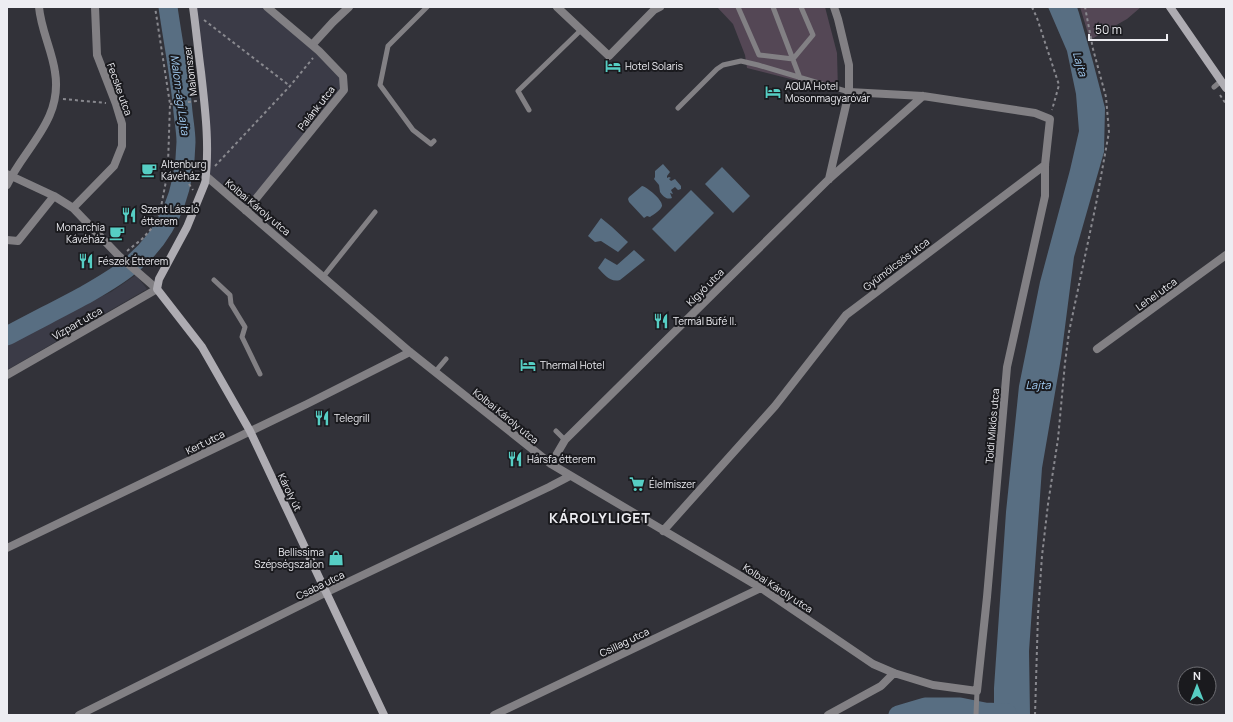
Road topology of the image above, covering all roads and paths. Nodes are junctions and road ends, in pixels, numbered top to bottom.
1 (39, 7) edge
2 (95, 7) edge
3 (155, 7) edge
4 (266, 7) edge
5 (349, 7) edge
6 (427, 7) edge
7 (557, 7) edge
8 (660, 7) edge
9 (738, 7) edge
10 (773, 7) edge
11 (801, 7) edge
12 (834, 7) edge
13 (1032, 7) edge
14 (1085, 7) edge
15 (1170, 7) edge
16 (193, 9) edge
17 (581, 30) junction
18 (312, 45) junction
19 (319, 51) junction
20 (793, 59) junction
21 (800, 78) junction
22 (1224, 84) edge
23 (290, 86) junction
24 (1214, 87) dead end
25 (849, 92) junction
26 (923, 96) junction
27 (56, 98) junction
28 (187, 102) dead end
29 (116, 104) junction
30 (170, 104) junction
31 (678, 108) dead end
32 (529, 110) dead end
33 (1050, 119) junction
34 (434, 141) dead end
35 (1045, 165) junction
36 (9, 175) edge
37 (206, 176) junction
38 (828, 179) junction
39 (7, 185) edge
40 (54, 196) junction
41 (73, 208) junction
42 (246, 211) junction
43 (375, 212) dead end
44 (7, 240) edge
45 (1226, 255) edge
46 (125, 257) junction
47 (323, 277) junction
48 (214, 280) dead end
49 (156, 289) junction
50 (1097, 349) dead end
51 (410, 352) junction
52 (446, 359) dead end
53 (435, 372) junction
54 (260, 374) dead end
55 (7, 375) edge
56 (250, 431) junction
57 (556, 431) dead end
58 (565, 440) junction
59 (551, 464) junction
60 (570, 476) junction
61 (663, 531) junction
62 (7, 548) edge
63 (761, 588) junction
64 (327, 592) junction
65 (894, 673) junction
66 (976, 691) junction
67 (80, 715) edge
68 (384, 715) edge
69 (494, 715) edge
70 (828, 715) edge
71 (976, 715) edge
72 (1035, 715) edge

1 - 27 street
2 - 29 street, Fecske utca
3 - 30 path
4 - 18 street, Palánk utca
5 - 18 street
6 - 34 lane
7 - 17 street
8 - 17 street
9 - 20 lane
10 - 20 lane
11 - 20 lane
12 - 25 street
13 - 33 path
14 - 72 path
15 - 22 street
16 - 23 path
16 - 37 street, Malomszer
17 - 32 lane
18 - 19 street, Palánk utca
19 - 23 path
19 - 42 street, Palánk utca
20 - 21 lane
21 - 25 lane
21 - 31 lane
22 - 24 lane
23 - 37 path
25 - 26 street
25 - 38 street
26 - 33 street
26 - 38 street, Kígyó utca
27 - 29 path
27 - 36 street
28 - 30 path
29 - 41 street, Fecske utca
30 - 46 path
33 - 35 street
35 - 61 street, Gyümölcsös utca
35 - 66 street, Toldi Miklós utca
36 - 39 street
36 - 40 street
37 - 42 street, Kolbai Károly utca
37 - 49 street, Malomszer
38 - 58 street, Kígyó utca
40 - 41 street
40 - 44 street
41 - 46 street
42 - 47 street, Kolbai Károly utca
43 - 47 lane
45 - 50 street, Lehel utca
46 - 49 street
47 - 51 street, Kolbai Károly utca
48 - 54 lane
49 - 55 street, Vízpart utca
49 - 56 street, Károly út
51 - 53 street, Kolbai Károly utca
51 - 56 street, Kert utca
52 - 53 lane
53 - 59 street, Kolbai Károly utca
56 - 62 street, Kert utca
56 - 64 street, Károly út
57 - 58 lane
58 - 59 street, Kígyó utca
59 - 60 street, Kolbai Károly utca
60 - 61 street, Kolbai Károly utca
60 - 64 street, Csaba utca
61 - 63 street, Kolbai Károly utca
63 - 65 street, Kolbai Károly utca
63 - 69 street, Csillag utca
64 - 67 street, Csaba utca
64 - 68 street, Károly út
65 - 66 street, Kolbai Károly utca
65 - 70 street
66 - 71 lane

